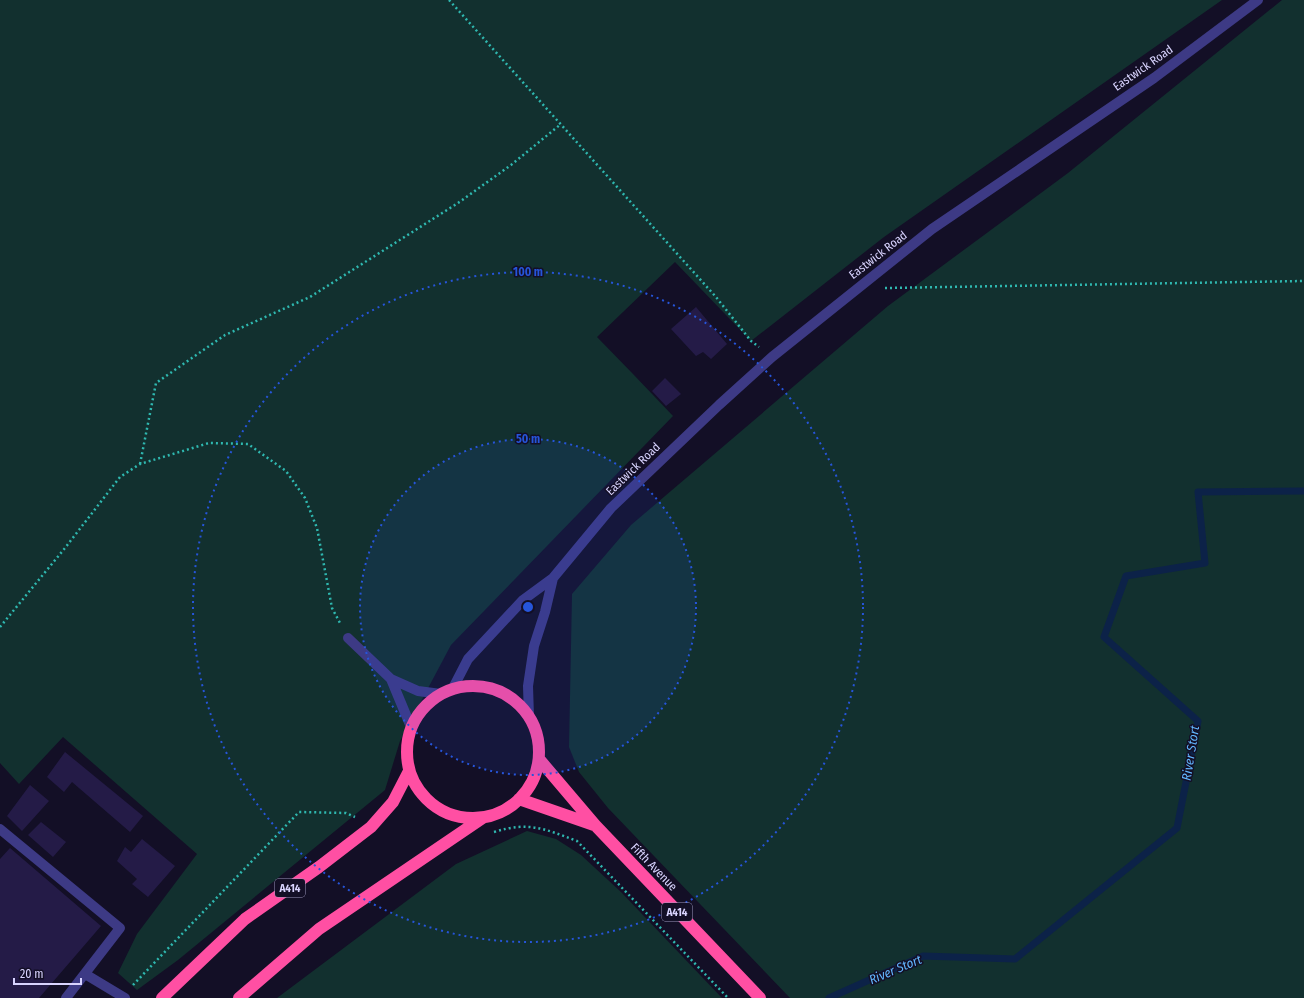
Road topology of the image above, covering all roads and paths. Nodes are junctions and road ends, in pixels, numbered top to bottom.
1 (449, 0) edge
2 (1258, 0) edge
3 (561, 124) junction
4 (1304, 281) edge
5 (856, 288) junction
6 (772, 358) junction
7 (140, 464) junction
8 (553, 578) junction
9 (0, 626) edge
10 (348, 638) joint
11 (391, 679) junction
12 (453, 688) junction
13 (441, 694) junction
14 (529, 717) junction
15 (411, 728) junction
16 (538, 759) junction
17 (409, 771) junction
18 (519, 799) junction
19 (484, 817) junction
20 (359, 818) dead end
21 (595, 825) junction
22 (491, 833) dead end
23 (2, 834) edge
24 (85, 974) junction
25 (123, 997) edge
26 (66, 998) edge
27 (162, 998) edge
28 (239, 998) edge
29 (728, 998) edge
30 (760, 998) edge

1 - 3 path
2 - 5 street, Eastwick Road
3 - 6 path
3 - 7 path
4 - 5 path
5 - 6 street, Eastwick Road
6 - 8 street, Eastwick Road
7 - 9 path
7 - 10 path
8 - 12 street, Eastwick Road
8 - 14 street, Eastwick Road
10 - 11 street
11 - 13 street
11 - 15 street
12 - 13 highway
12 - 14 highway
13 - 15 highway
14 - 16 highway
15 - 17 highway
16 - 18 highway
16 - 21 highway, Fifth Avenue / A414
17 - 19 highway
17 - 27 highway, A414
18 - 19 highway
18 - 21 highway, Fifth Avenue / A414
19 - 28 highway
20 - 25 path
21 - 30 highway, Fifth Avenue / A414
22 - 29 path
23 - 24 street
24 - 25 street
24 - 26 street

